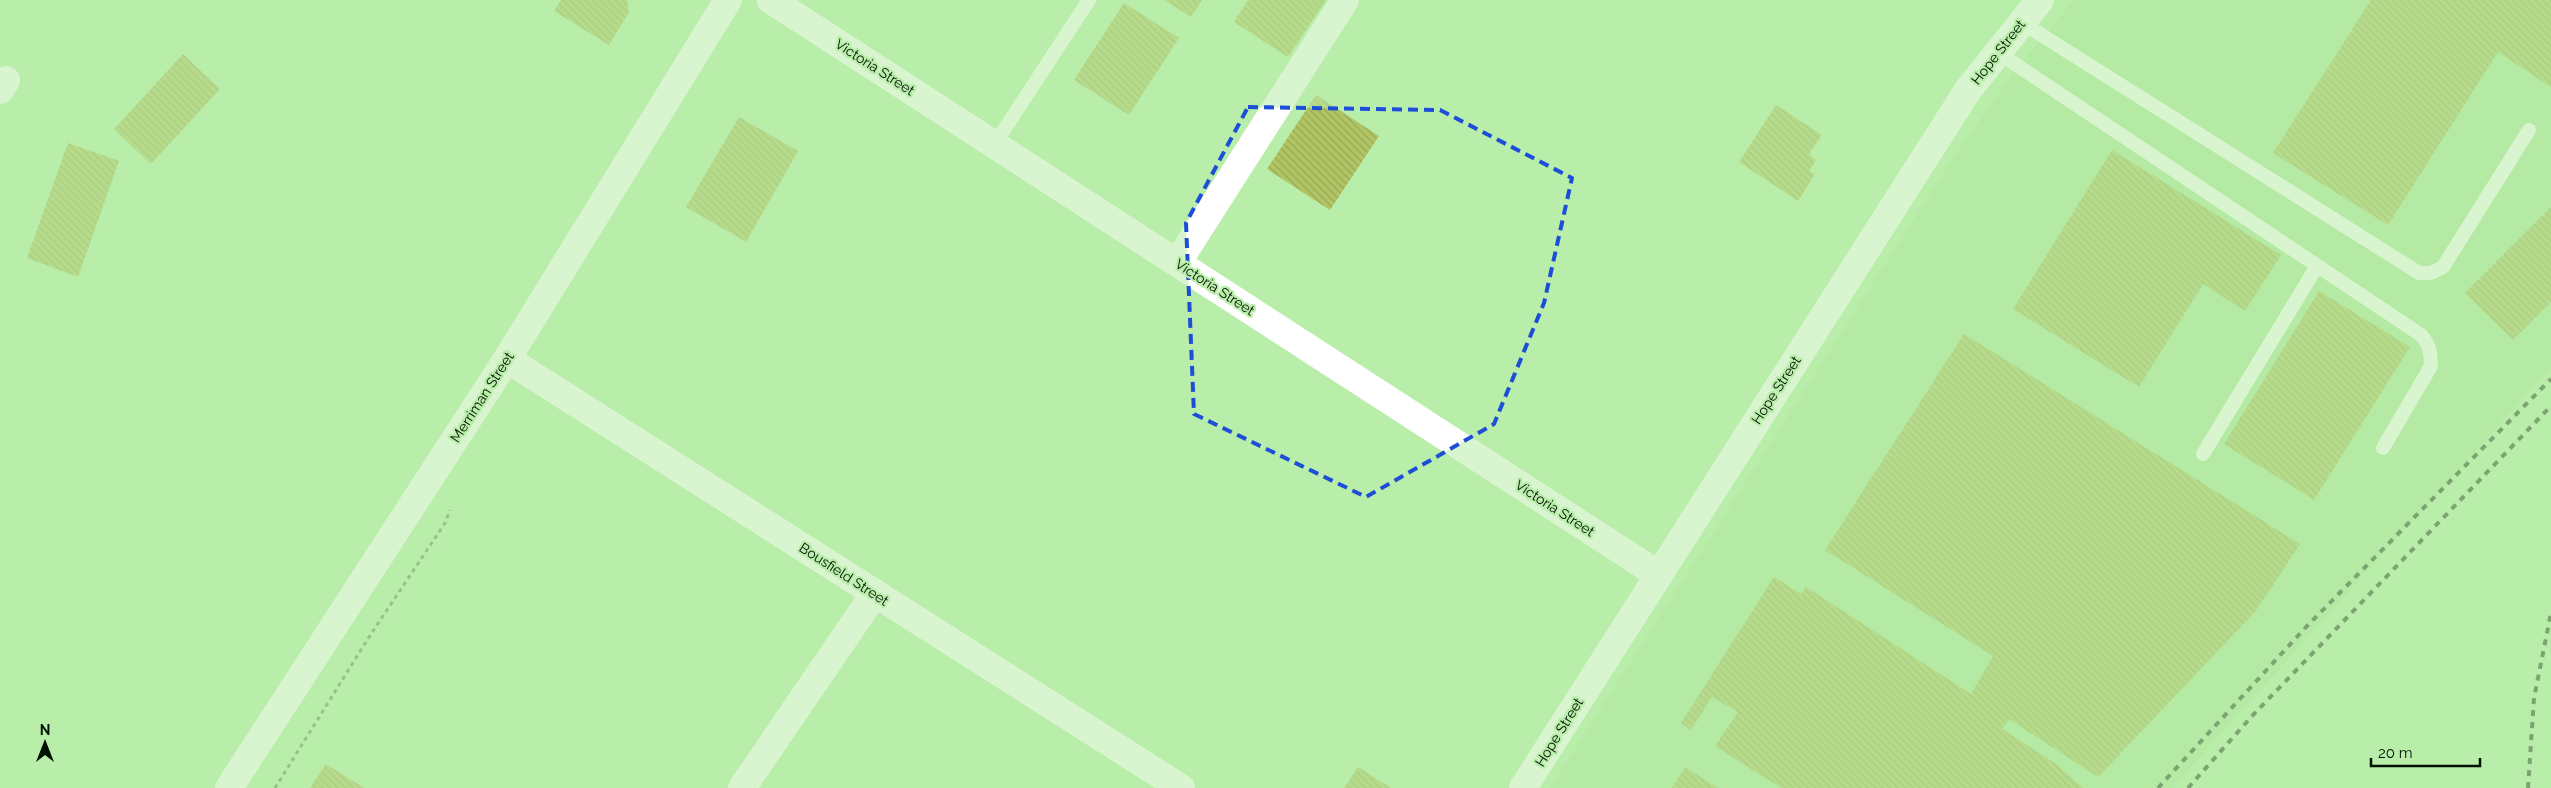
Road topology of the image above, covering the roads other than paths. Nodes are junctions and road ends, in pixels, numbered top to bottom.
1 (728, 0) edge
2 (771, 0) edge
3 (1089, 0) edge
4 (1345, 0) edge
5 (2040, 0) edge
6 (2021, 22) junction
7 (1997, 52) junction
8 (2529, 130) dead end
9 (994, 145) junction
10 (1177, 263) junction
11 (2317, 266) junction
12 (507, 359) junction
13 (2383, 448) dead end
14 (2204, 454) dead end
15 (1659, 574) junction
16 (874, 593) junction
17 (229, 788) edge
18 (742, 788) edge
19 (1180, 788) edge
20 (1523, 788) edge

1 - 12 street, Merriman Street
2 - 9 street, Victoria Street
3 - 9 lane
4 - 10 street
5 - 6 street, Hope Street
6 - 7 street, Hope Street
6 - 8 lane
7 - 11 lane
7 - 15 street, Hope Street
9 - 10 street, Victoria Street
10 - 15 street, Victoria Street
11 - 13 lane
11 - 14 lane
12 - 16 street, Bousfield Street
12 - 17 street, Merriman Street
15 - 20 street, Hope Street
16 - 18 street
16 - 19 street, Bousfield Street

